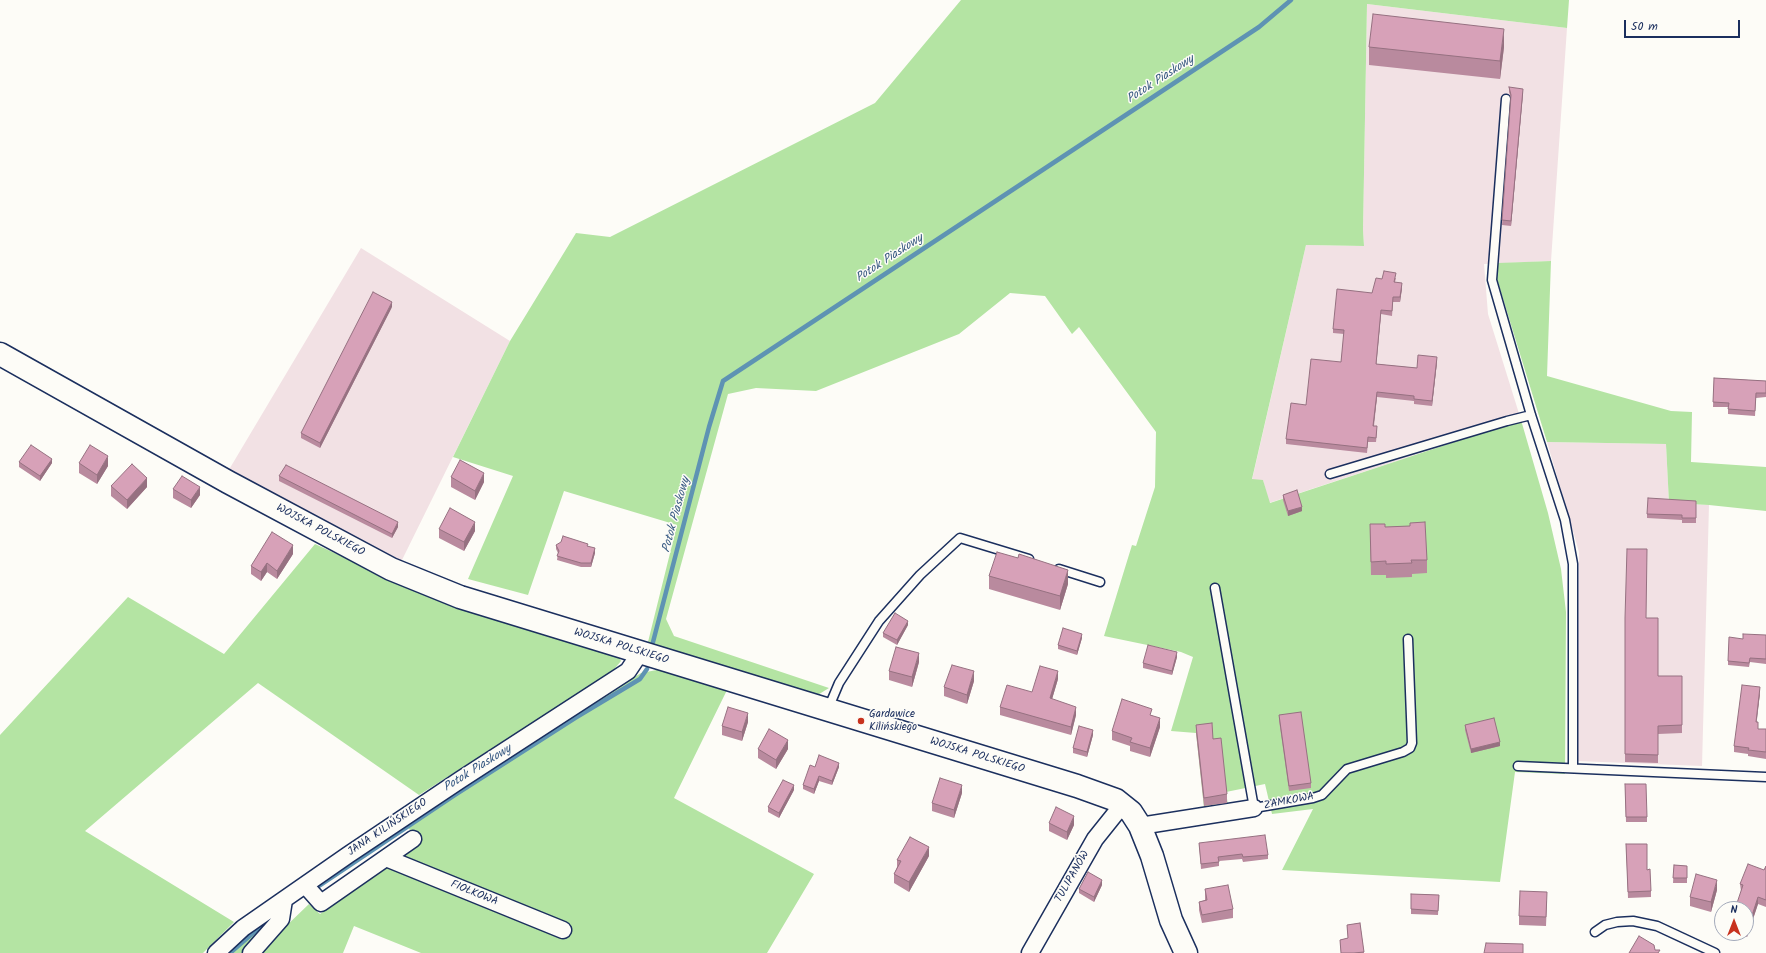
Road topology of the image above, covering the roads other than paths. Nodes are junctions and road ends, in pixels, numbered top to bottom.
1 (1506, 99) dead end
2 (0, 354) edge
3 (1531, 415) junction
4 (1330, 474) dead end
5 (1034, 561) edge
6 (1049, 566) edge
7 (1100, 582) dead end
8 (1215, 588) dead end
9 (1408, 639) dead end
10 (640, 653) junction
11 (828, 710) junction
12 (1518, 766) dead end
13 (1573, 768) junction
14 (1766, 777) edge
15 (1123, 804) junction
16 (1254, 808) junction
17 (1140, 826) junction
18 (413, 839) dead end
19 (386, 858) junction
20 (305, 885) junction
21 (284, 900) junction
22 (563, 930) dead end
23 (1595, 932) dead end
24 (216, 953) edge
25 (251, 953) edge
26 (1030, 953) edge
27 (1186, 953) edge
28 (1715, 953) edge

1 - 3 lane
2 - 10 street, WOJSKA POLSKIEGO
3 - 4 lane
3 - 13 lane
5 - 11 lane
6 - 7 lane
8 - 16 lane
9 - 16 lane, ZAMKOWA
10 - 11 street, WOJSKA POLSKIEGO
10 - 20 street, JANA KILIŃSKIEGO
11 - 15 street, WOJSKA POLSKIEGO
12 - 13 lane
13 - 14 lane
15 - 17 street, WOJSKA POLSKIEGO
15 - 26 street, TULIPANÓW
16 - 17 street, ZAMKOWA
17 - 27 street, WOJSKA POLSKIEGO
18 - 19 street
19 - 20 street
19 - 22 street, FIOŁKOWA
20 - 21 street, JANA KILIŃSKIEGO
21 - 24 street, JANA KILIŃSKIEGO
21 - 25 street
23 - 28 lane

